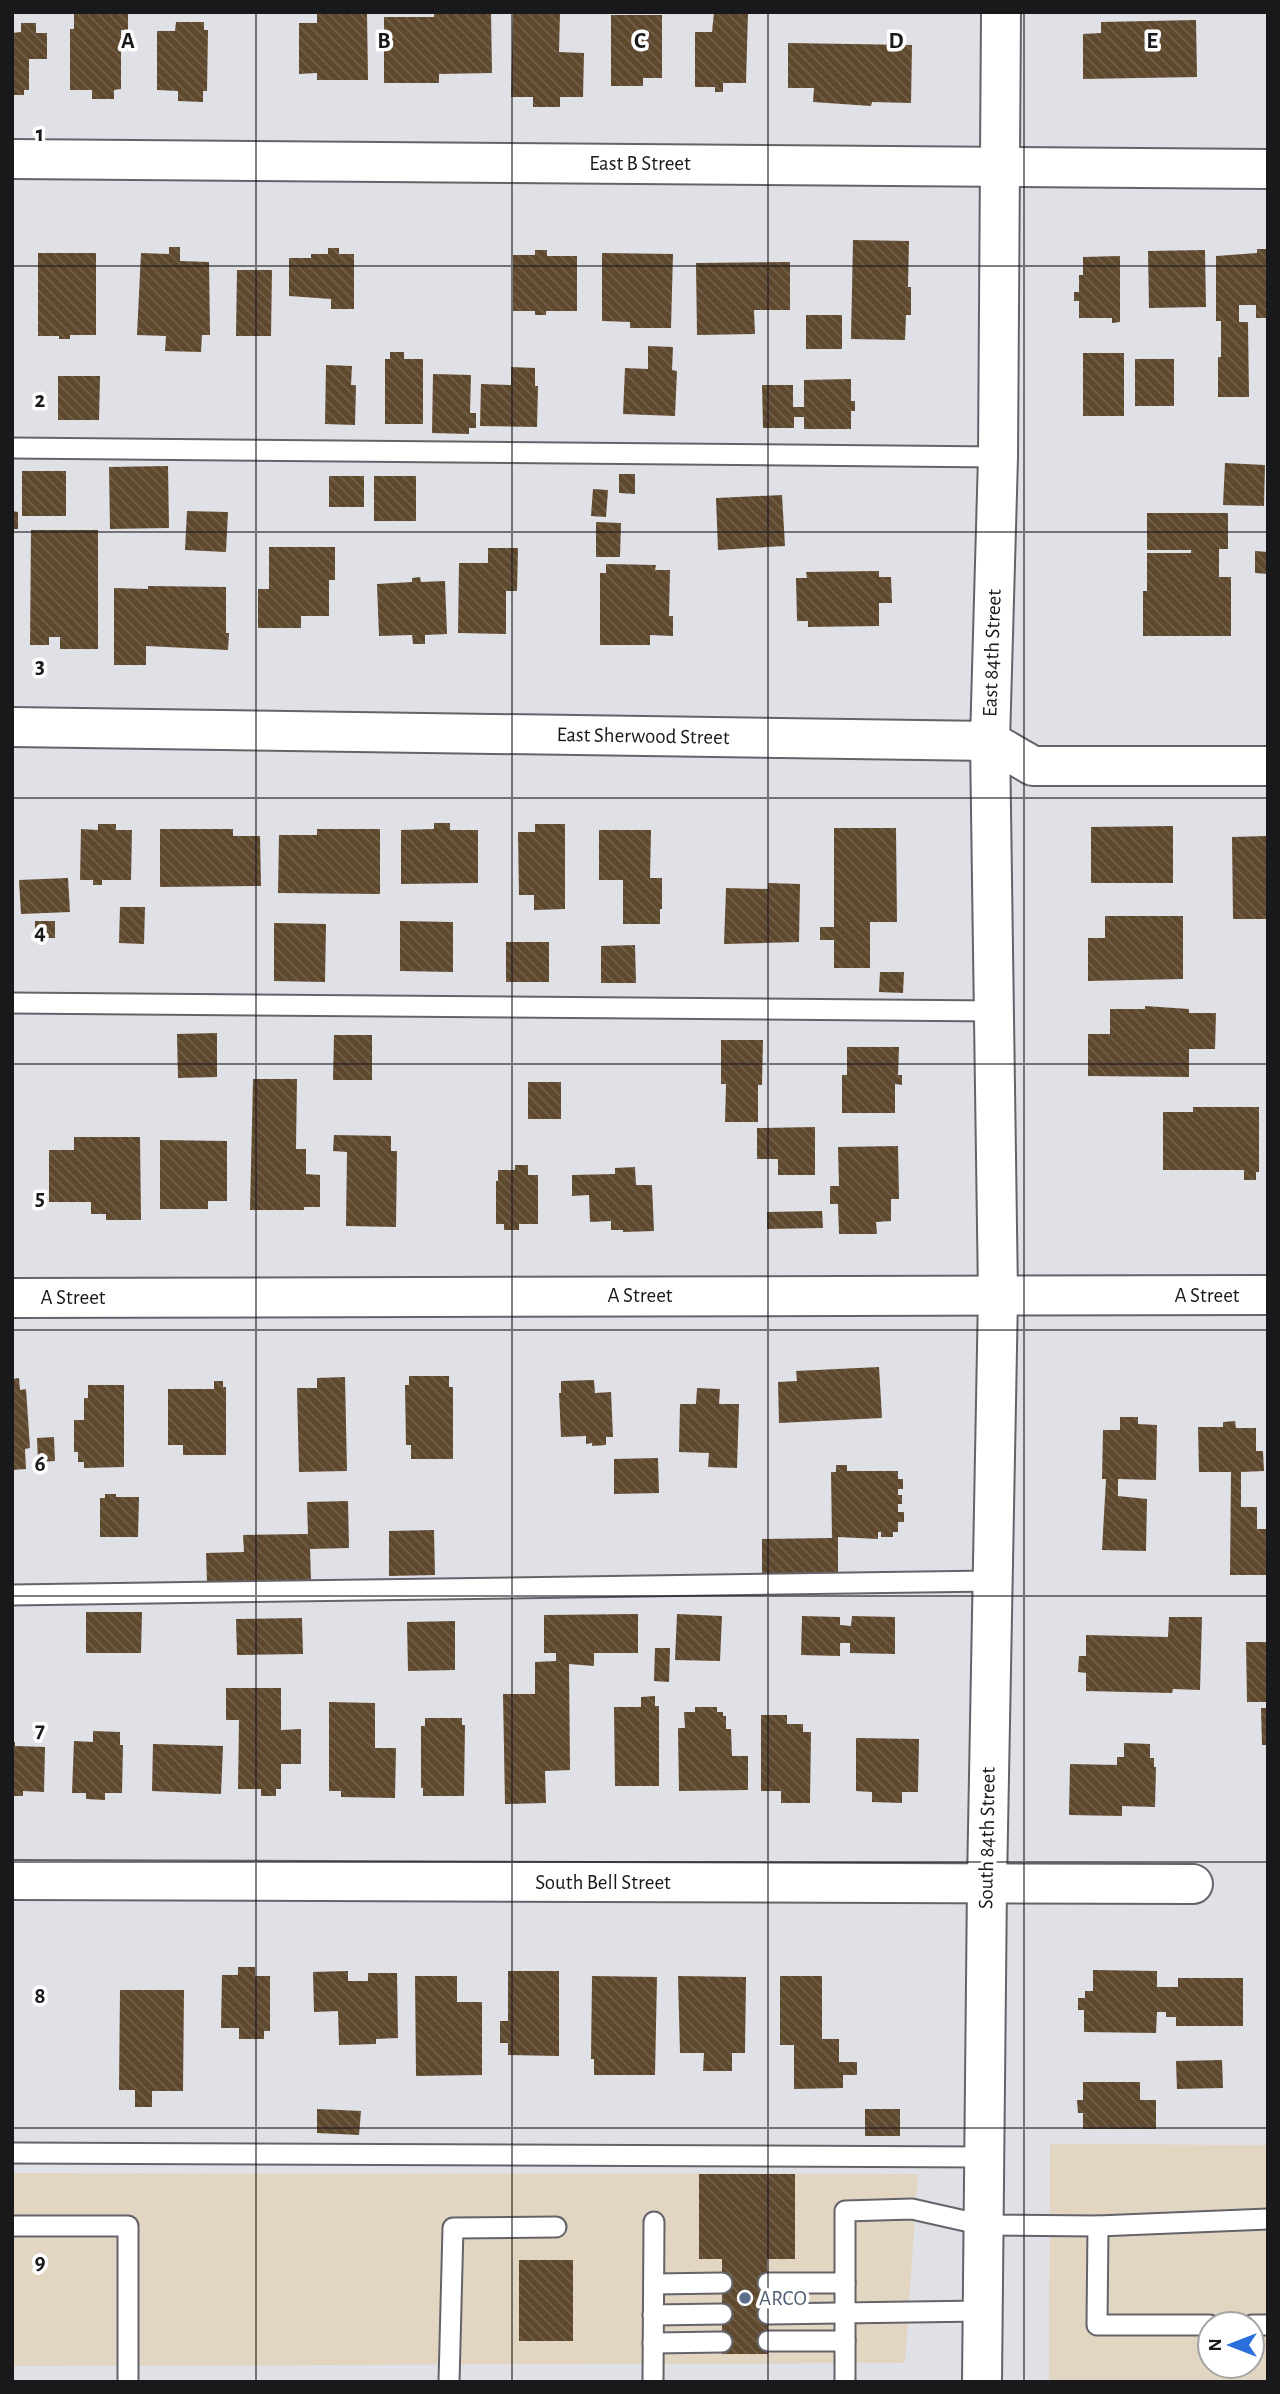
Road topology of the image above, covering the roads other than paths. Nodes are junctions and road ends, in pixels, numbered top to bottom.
1 (1001, 12) edge
2 (12, 159) edge
3 (1001, 165) junction
4 (1268, 169) edge
5 (12, 449) edge
6 (998, 457) junction
7 (12, 727) edge
8 (990, 741) junction
9 (1268, 765) edge
10 (12, 1003) edge
11 (995, 1011) junction
12 (998, 1295) junction
13 (1268, 1295) edge
14 (12, 1297) edge
15 (991, 1581) junction
16 (12, 1595) edge
17 (12, 1880) edge
18 (987, 1883) junction
19 (1193, 1884) dead end
20 (12, 2153) edge
21 (984, 2157) junction
22 (1268, 2219) edge
23 (653, 2222) dead end
24 (984, 2225) junction
25 (12, 2226) edge
26 (1098, 2226) junction
27 (556, 2227) dead end
28 (722, 2283) dead end
29 (768, 2283) dead end
30 (845, 2283) junction
31 (653, 2284) junction
32 (983, 2311) junction
33 (722, 2314) dead end
34 (768, 2314) dead end
35 (845, 2314) junction
36 (653, 2315) junction
37 (1196, 2325) edge
38 (768, 2341) dead end
39 (845, 2341) junction
40 (722, 2342) dead end
41 (653, 2343) junction
42 (128, 2382) edge
43 (449, 2382) edge
44 (653, 2382) edge
45 (845, 2382) edge
46 (982, 2382) edge

1 - 3 street, East 84th Street
2 - 3 street, East B Street
3 - 4 street, East B Street
3 - 6 street, East 84th Street
5 - 6 lane
6 - 8 street, East 84th Street
7 - 8 street, East Sherwood Street
8 - 9 street, East Sherwood Street
8 - 11 street, East 84th Street
10 - 11 lane
11 - 12 street, East 84th Street
12 - 13 street, A Street
12 - 14 street, A Street
12 - 15 street, South 84th Street
15 - 16 lane
15 - 18 street, South 84th Street
17 - 18 street, South Bell Street
18 - 19 street, South Bell Street
18 - 21 street, South 84th Street
20 - 21 lane
21 - 24 street, South 84th Street
22 - 26 lane
23 - 31 lane
24 - 26 lane
24 - 30 lane
24 - 32 street, South 84th Street
25 - 42 lane
26 - 37 lane
27 - 43 lane
28 - 31 lane
29 - 30 lane
30 - 35 lane
31 - 36 lane
32 - 35 lane
32 - 46 street, South 84th Street
33 - 36 lane
34 - 35 lane
35 - 39 lane
36 - 41 lane
38 - 39 lane
39 - 45 lane
40 - 41 lane
41 - 44 lane

